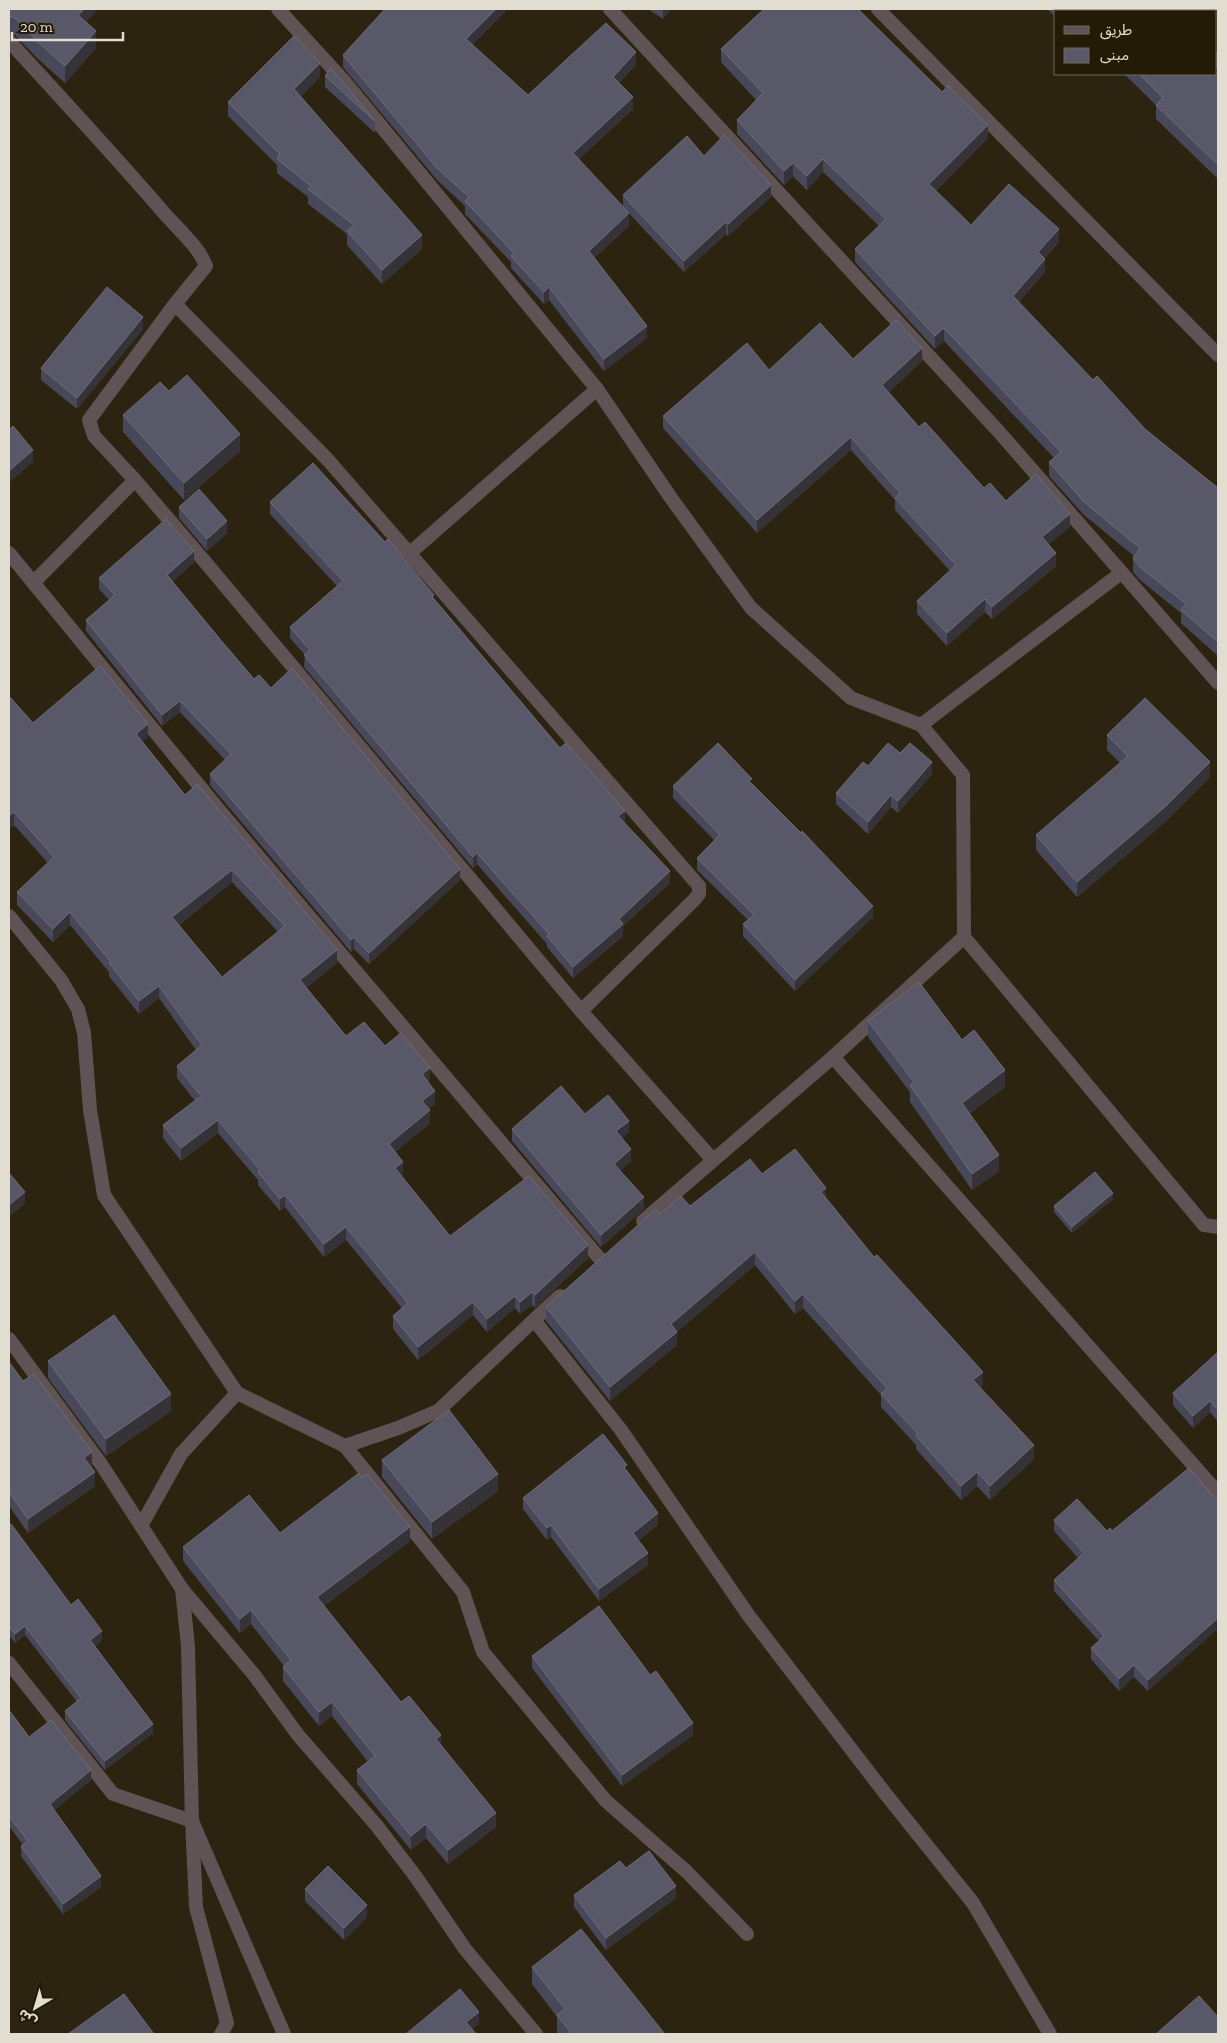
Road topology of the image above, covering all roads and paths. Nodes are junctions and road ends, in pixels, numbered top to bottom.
1 (278, 9) edge
2 (610, 9) edge
3 (878, 9) edge
4 (9, 41) edge
5 (175, 304) junction
6 (1218, 355) edge
7 (597, 389) junction
8 (135, 480) junction
9 (9, 553) edge
10 (410, 553) junction
11 (1121, 573) junction
12 (34, 582) junction
13 (1218, 683) edge
14 (921, 725) junction
15 (9, 916) edge
16 (964, 937) junction
17 (581, 1011) junction
18 (833, 1057) junction
19 (713, 1160) junction
20 (1218, 1228) edge
21 (630, 1232) edge
22 (600, 1259) edge
23 (571, 1286) edge
24 (534, 1320) junction
25 (9, 1339) edge
26 (237, 1393) junction
27 (345, 1446) junction
28 (1218, 1493) edge
29 (141, 1526) junction
30 (182, 1589) junction
31 (9, 1663) edge
32 (192, 1821) junction
33 (747, 1934) dead end
34 (221, 2034) edge
35 (284, 2034) edge
36 (536, 2034) edge
37 (1050, 2034) edge

1 - 7 street
2 - 11 street
3 - 6 street
4 - 5 street
5 - 8 street
5 - 10 street
7 - 10 street
7 - 14 street
8 - 12 street
8 - 17 street
9 - 12 street
10 - 17 street
11 - 13 street
11 - 14 street
12 - 22 street
14 - 16 street
15 - 26 street
16 - 18 street
16 - 20 street
17 - 19 street
18 - 19 street
18 - 28 street
19 - 21 street
23 - 24 street
24 - 27 street
24 - 37 street
25 - 29 street
26 - 27 street
26 - 29 street
27 - 33 street
29 - 30 street
30 - 32 street
30 - 36 street
31 - 32 street
32 - 34 street
32 - 35 street

